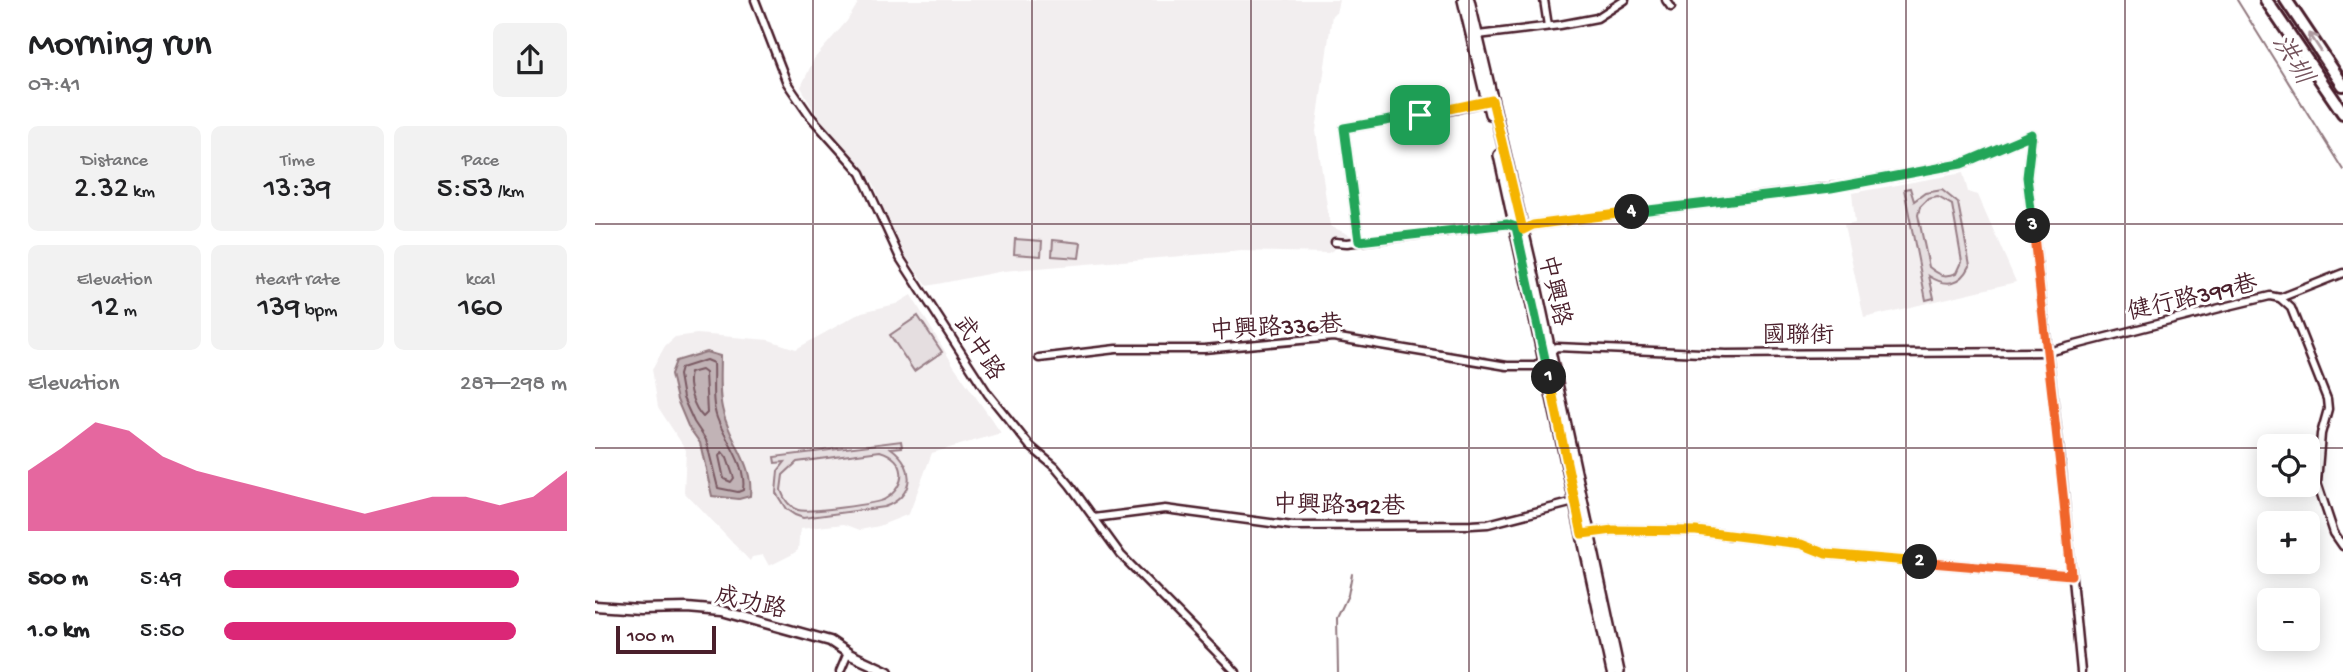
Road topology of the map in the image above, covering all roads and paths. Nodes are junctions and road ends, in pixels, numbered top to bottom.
1 (755, 0) edge
2 (1463, 0) edge
3 (1469, 0) edge
4 (1544, 0) edge
5 (1625, 0) edge
6 (1666, 0) edge
7 (2266, 0) edge
8 (2286, 0) edge
9 (1671, 7) dead end
10 (1548, 26) junction
11 (1478, 35) junction
12 (2343, 85) edge
13 (1489, 100) junction
14 (2343, 113) edge
15 (1519, 228) junction
16 (1359, 241) junction
17 (1335, 242) dead end
18 (2343, 273) edge
19 (2280, 298) junction
20 (2048, 352) junction
21 (1547, 354) junction
22 (1039, 358) dead end
23 (1579, 501) junction
24 (1094, 518) junction
25 (1586, 533) junction
26 (2343, 546) edge
27 (2071, 575) junction
28 (595, 606) edge
29 (848, 653) junction
30 (840, 672) edge
31 (888, 672) edge
32 (1236, 672) edge
33 (1612, 672) edge
34 (1619, 672) edge
35 (2081, 672) edge

1 - 24 street, 武中路
2 - 13 main road, 中興路
3 - 11 main road, 中興路
4 - 10 street
5 - 10 street
6 - 9 street
7 - 14 highway
12 -> 8 highway
10 - 11 street
11 - 13 main road, 中興路
13 - 15 main road, 中興路
13 - 16 street
15 - 16 street
15 - 20 street
15 - 21 main road, 中興路
16 - 17 street
18 - 19 street, 健行路399巷
19 - 20 street, 健行路399巷
19 - 26 street
20 - 21 street, 國聯街
20 - 27 street
21 - 22 street, 中興路336巷
21 - 23 main road, 中興路
23 - 24 street, 中興路392巷
23 - 25 main road, 中興路
24 - 32 street, 武中路
25 - 27 street
25 - 33 main road, 中興路
25 - 34 main road, 中興路
27 - 35 street
28 - 29 street, 成功路
29 - 30 street
29 - 31 street, 成功路

